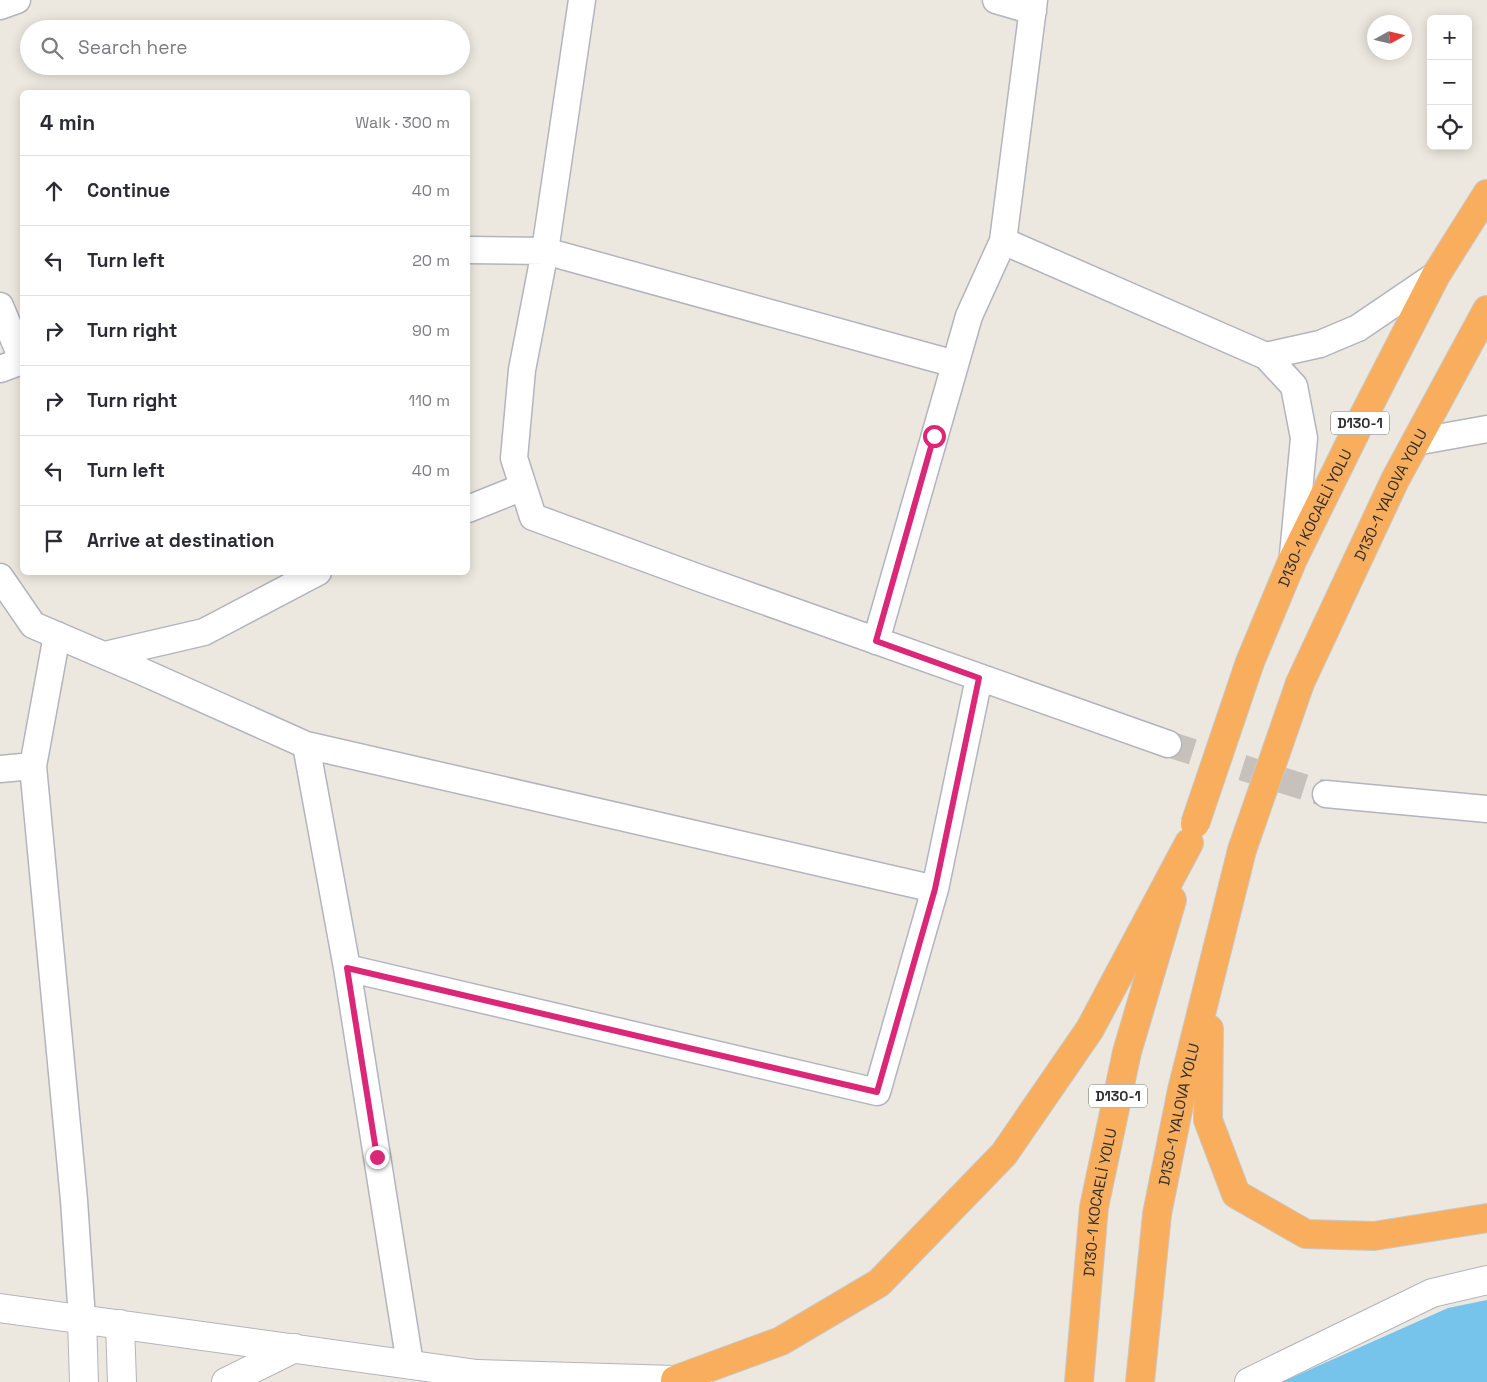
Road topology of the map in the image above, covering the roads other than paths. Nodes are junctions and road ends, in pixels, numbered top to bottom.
1 (17, 0) edge
2 (582, 0) edge
3 (996, 0) edge
4 (1034, 5) edge
5 (0, 6) edge
6 (1487, 194) edge
7 (1003, 241) junction
8 (470, 250) edge
9 (545, 251) junction
10 (1436, 275) junction
11 (0, 306) edge
12 (1487, 310) edge
13 (20, 355) edge
14 (1266, 356) junction
15 (20, 361) edge
16 (955, 364) junction
17 (0, 369) edge
18 (1487, 429) edge
19 (1415, 442) junction
20 (523, 487) junction
21 (470, 508) edge
22 (1293, 558) junction
23 (312, 575) edge
24 (0, 577) edge
25 (58, 635) junction
26 (876, 641) junction
27 (105, 655) junction
28 (979, 678) junction
29 (1168, 744) tunnel mouth
30 (306, 746) junction
31 (33, 766) junction
32 (0, 769) edge
33 (1326, 794) tunnel mouth
34 (1487, 809) edge
35 (1192, 834) junction
36 (935, 889) junction
37 (347, 968) junction
38 (1209, 984) junction
39 (1487, 1218) edge
40 (1487, 1280) edge
41 (0, 1308) edge
42 (82, 1319) junction
43 (120, 1324) junction
44 (295, 1348) junction
45 (410, 1364) junction
46 (84, 1375) edge
47 (122, 1377) edge
48 (1079, 1379) edge
49 (686, 1381) edge
50 (1140, 1381) edge
51 (226, 1382) edge
52 (1249, 1382) edge

1 - 5 street
2 - 9 street
3 - 4 street
4 - 7 street
6 - 10 highway, D130-1 KOCAELİ YOLU / D130-1
7 - 14 street
7 - 16 street
8 - 9 street
9 - 16 street
9 - 20 street
10 - 14 street
10 - 22 highway, D130-1 KOCAELİ YOLU / D130-1
11 - 13 street
12 - 19 highway, D130-1 YALOVA YOLU
14 - 22 street
15 - 17 street
16 - 26 street
18 - 19 street
19 - 38 highway, D130-1 YALOVA YOLU, bridge
20 - 21 street
20 - 26 street
22 - 35 highway, D130-1 KOCAELİ YOLU / D130-1, bridge
23 - 27 street
24 - 25 street
25 - 27 street
25 - 31 street
26 - 28 street
27 - 30 street
28 - 29 street
28 - 36 street
30 - 36 street
30 - 37 street
31 - 32 street
31 - 42 street
33 - 34 street
35 - 48 highway, D130-1 KOCAELİ YOLU / D130-1
35 - 49 highway
36 - 37 street
37 - 45 street
38 - 39 highway
38 - 50 highway, D130-1 YALOVA YOLU
40 - 52 main road
41 - 42 main road
42 - 43 main road
42 - 46 main road
43 - 44 main road
43 - 47 main road
44 - 45 main road
44 - 51 main road
45 - 49 main road

